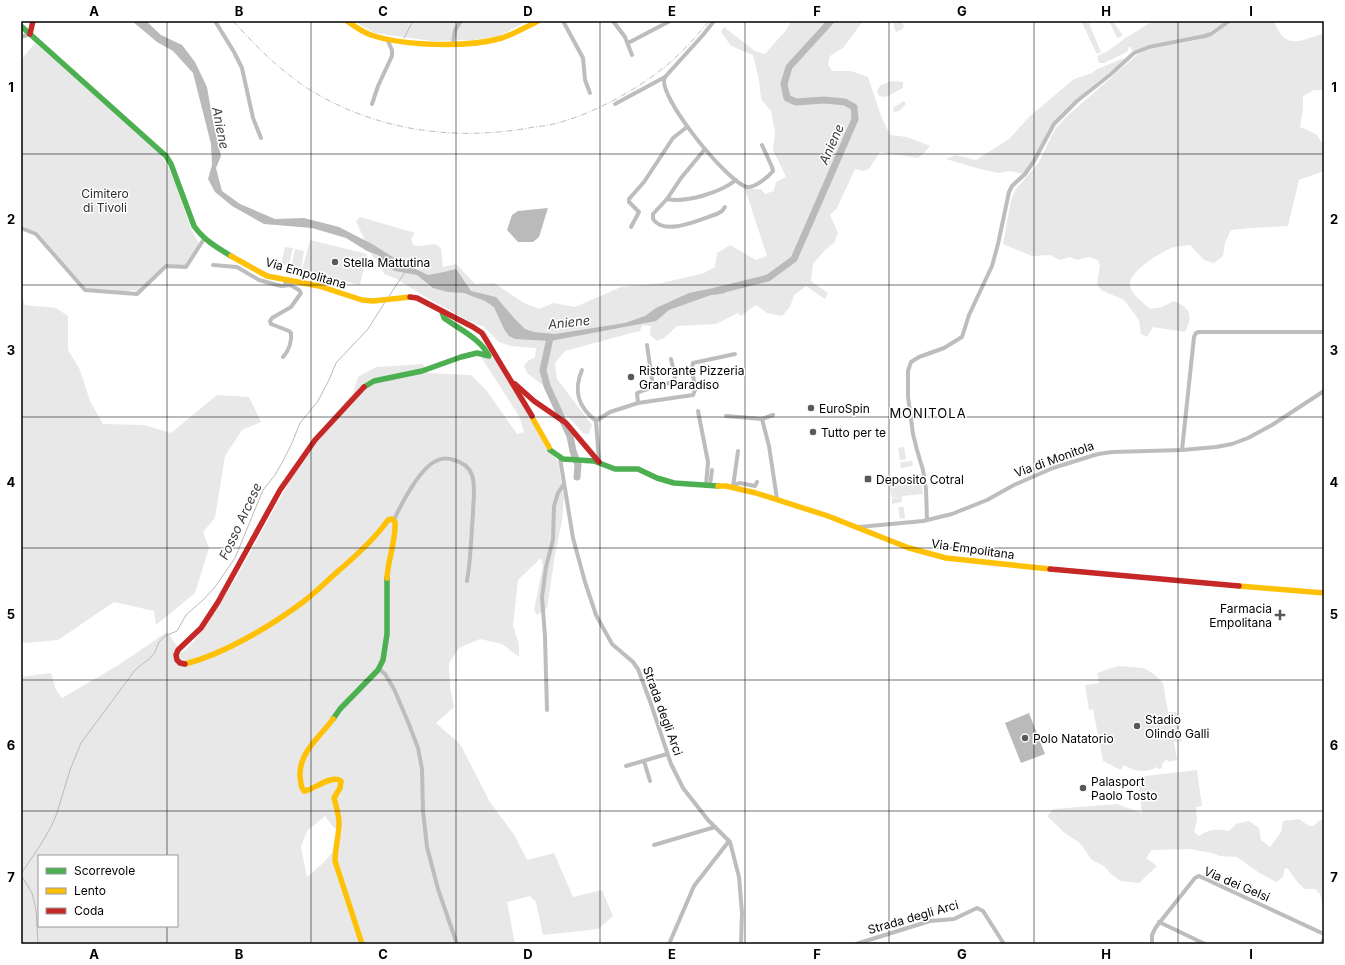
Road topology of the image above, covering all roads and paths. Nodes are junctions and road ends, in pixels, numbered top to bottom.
1 (33, 21) edge
2 (215, 21) edge
3 (347, 21) edge
4 (461, 21) edge
5 (538, 21) edge
6 (563, 21) edge
7 (613, 21) edge
8 (670, 21) edge
9 (714, 21) edge
10 (1229, 21) edge
11 (21, 26) edge
12 (30, 34) junction
13 (21, 37) edge
14 (387, 39) junction
15 (453, 43) junction
16 (628, 43) junction
17 (632, 55) dead end
18 (665, 77) junction
19 (590, 93) dead end
20 (372, 104) dead end
21 (615, 104) dead end
22 (687, 127) junction
23 (261, 138) dead end
24 (762, 145) dead end
25 (705, 149) junction
26 (736, 180) junction
27 (668, 199) junction
28 (725, 207) dead end
29 (631, 227) dead end
30 (21, 228) edge
31 (204, 239) junction
32 (213, 265) dead end
33 (283, 280) junction
34 (291, 285) junction
35 (442, 312) junction
36 (1324, 332) edge
37 (647, 345) dead end
38 (735, 354) dead end
39 (283, 356) dead end
40 (671, 359) dead end
41 (582, 370) dead end
42 (511, 380) junction
43 (653, 386) junction
44 (1324, 391) edge
45 (534, 401) junction
46 (638, 404) junction
47 (526, 406) junction
48 (698, 412) dead end
49 (773, 415) dead end
50 (726, 416) dead end
51 (762, 419) junction
52 (596, 421) junction
53 (589, 449) junction
54 (1182, 450) junction
55 (738, 452) dead end
56 (562, 458) junction
57 (586, 460) junction
58 (599, 462) junction
59 (712, 470) dead end
60 (757, 482) dead end
61 (564, 484) junction
62 (708, 485) junction
63 (733, 486) junction
64 (777, 499) junction
65 (394, 520) junction
66 (926, 520) junction
67 (856, 527) junction
68 (467, 581) dead end
69 (1324, 593) edge
70 (379, 669) junction
71 (547, 710) dead end
72 (667, 754) junction
73 (644, 761) junction
74 (626, 766) dead end
75 (650, 781) dead end
76 (715, 827) junction
77 (729, 840) junction
78 (654, 845) dead end
79 (1159, 922) junction
80 (1324, 934) edge
81 (1324, 939) edge
82 (362, 944) edge
83 (457, 944) edge
84 (670, 944) edge
85 (741, 944) edge
86 (856, 944) edge
87 (1004, 944) edge
88 (1152, 944) edge
89 (1205, 944) edge
90 (1322, 944) edge

1 - 12 main road
2 - 23 street
3 - 14 main road
4 - 15 street
5 - 15 main road
6 - 19 street
7 - 16 street
8 - 16 street
9 - 18 street
10 - 66 street
11 - 12 main road, Via Empolitana
12 - 13 street
12 - 31 main road, Via Empolitana
14 - 15 main road
14 - 20 street
16 - 17 street
18 - 21 street
18 - 22 street
22 - 25 street
22 - 29 street
24 - 26 street
25 - 26 street
25 - 27 street
26 - 27 street
27 - 28 street
30 - 31 street
31 - 33 main road, Via Empolitana
32 - 34 street
33 - 34 street
33 - 35 main road, Via Empolitana
34 - 39 street
35 - 42 main road, Via Empolitana
35 - 65 main road
36 - 54 street
37 - 43 street
38 - 46 street
40 - 43 street
41 - 52 street
42 - 45 main road
42 - 47 main road, Via Empolitana
43 - 46 street
44 - 54 street, Via di Monitola
45 - 47 main road
45 - 53 main road
46 - 52 street
47 - 56 main road, Via Empolitana
48 - 62 street
49 - 51 street
50 - 51 street
51 - 64 street
52 - 58 street
53 - 57 main road
53 - 58 main road
54 - 66 street, Via di Monitola
55 - 63 street
56 - 57 main road, Via Empolitana
56 - 61 street, Strada degli Arci
57 - 58 main road, Via Empolitana
58 - 62 main road, Via Empolitana
59 - 62 street
60 - 63 street
61 - 71 street
61 - 72 street, Strada degli Arci
62 - 63 main road, Via Empolitana
63 - 64 main road, Via Empolitana
64 - 67 main road, Via Empolitana
65 - 68 street
65 - 70 main road
66 - 67 street, Via di Monitola
67 - 69 main road, Via Empolitana
70 - 82 main road
70 - 83 street
72 - 73 street
72 - 76 street, Strada degli Arci
73 - 74 street
73 - 75 street
76 - 77 street, Strada degli Arci
76 - 78 street
77 - 84 street
77 - 85 street
79 - 80 street, Via dei Gelsi
79 - 88 street, Via dei Gelsi
79 - 89 street
81 - 90 street
86 - 87 street, Strada degli Arci

